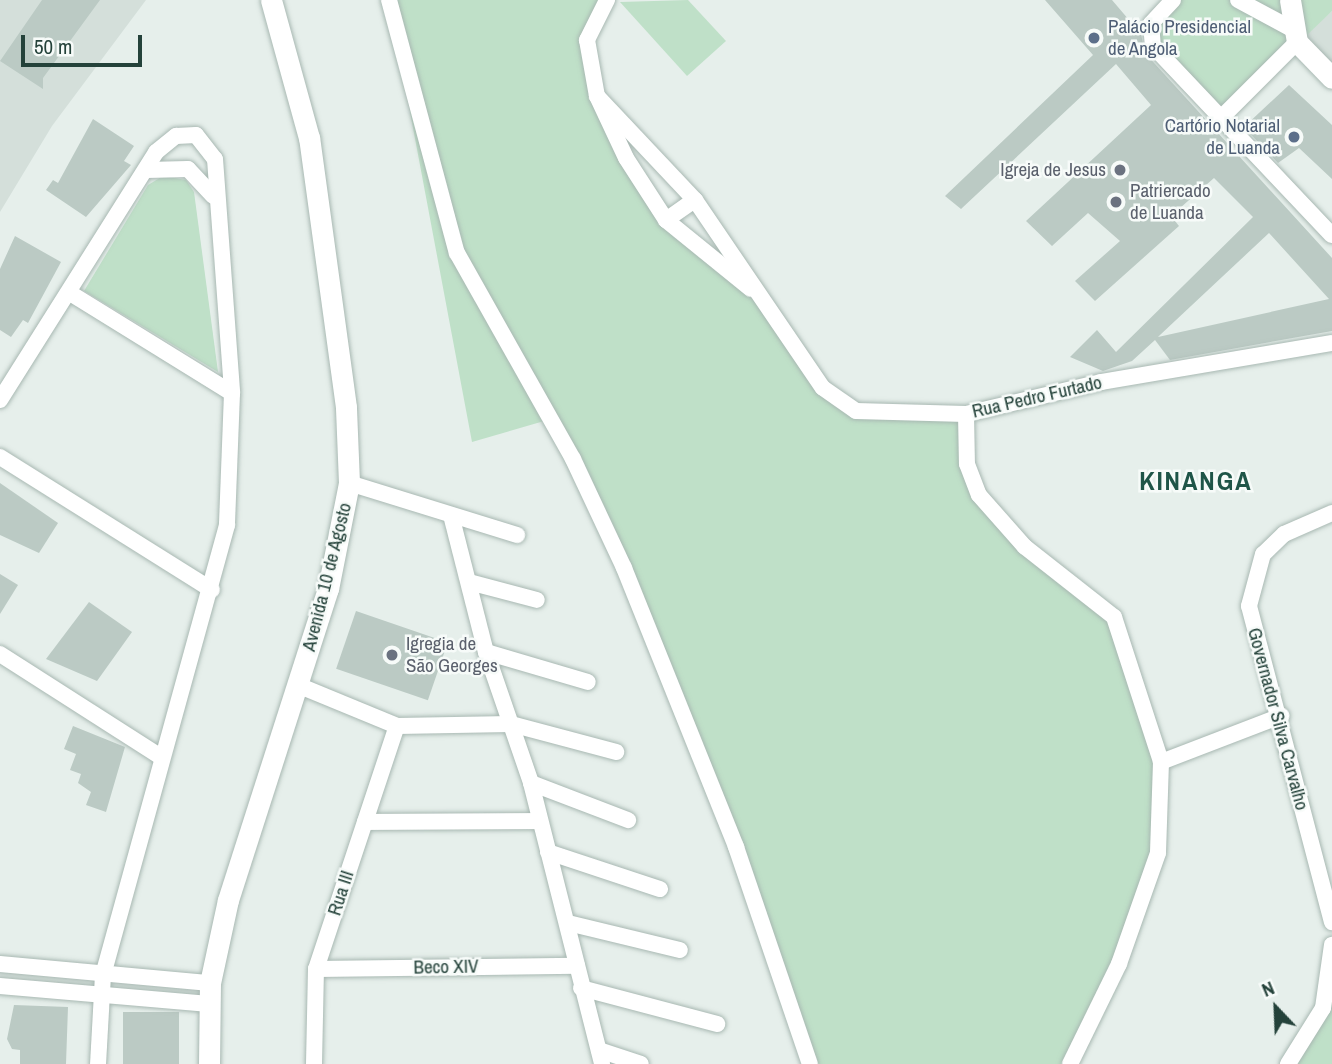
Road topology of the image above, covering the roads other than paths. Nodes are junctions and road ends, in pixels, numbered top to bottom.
1 (271, 0) edge
2 (389, 0) edge
3 (607, 0) edge
4 (1172, 0) edge
5 (1238, 0) edge
6 (1290, 0) edge
7 (1294, 36) junction
8 (1332, 78) edge
9 (597, 96) junction
10 (1221, 118) junction
11 (659, 163) junction
12 (146, 170) junction
13 (640, 185) junction
14 (214, 196) junction
15 (695, 200) junction
16 (666, 220) junction
17 (1332, 235) edge
18 (755, 292) junction
19 (70, 293) junction
20 (1332, 343) edge
21 (232, 393) junction
22 (0, 400) edge
23 (966, 414) junction
24 (0, 457) edge
25 (349, 483) junction
26 (1332, 513) edge
27 (452, 519) junction
28 (517, 535) dead end
29 (469, 582) junction
30 (212, 590) junction
31 (537, 600) dead end
32 (486, 652) junction
33 (0, 654) edge
34 (588, 682) dead end
35 (300, 686) junction
36 (1281, 716) junction
37 (511, 724) junction
38 (397, 726) junction
39 (616, 751) dead end
40 (161, 757) junction
41 (1161, 762) junction
42 (531, 783) junction
43 (628, 820) dead end
44 (538, 821) junction
45 (365, 822) junction
46 (548, 852) junction
47 (660, 889) dead end
48 (1332, 922) edge
49 (568, 923) junction
50 (1332, 945) edge
51 (680, 950) dead end
52 (0, 964) edge
53 (577, 966) junction
54 (316, 969) junction
55 (103, 975) junction
56 (0, 986) edge
57 (581, 988) junction
58 (101, 994) junction
59 (209, 994) junction
60 (717, 1024) dead end
61 (601, 1057) edge
62 (98, 1064) edge
63 (209, 1064) edge
64 (314, 1064) edge
65 (641, 1064) edge
66 (810, 1064) edge
67 (1070, 1064) edge
68 (1288, 1064) edge

1 - 25 street, Avenida 10 de Agosto
2 - 66 street
3 - 9 street, Rua Pedro Furtado
4 - 10 street
5 - 7 street
6 - 7 street
7 - 8 street
7 - 10 street
9 - 11 street, Rua Pedro Furtado
9 - 13 street, Rua Pedro Furtado
10 - 17 street
11 - 13 street
11 - 15 street, Rua Pedro Furtado
12 - 14 street
12 - 14 street
12 - 19 street
13 - 16 street, Rua Pedro Furtado
14 - 21 street
15 - 16 street
15 - 18 street, Rua Pedro Furtado
16 - 18 street, Rua Pedro Furtado
18 - 23 street, Rua Pedro Furtado
19 - 21 street
19 - 22 street
20 - 23 street, Rua Pedro Furtado
21 - 30 street
23 - 41 street
24 - 30 street
25 - 27 street
25 - 35 street, Avenida 10 de Agosto
26 - 36 street, Governador Silva Carvalho
27 - 28 street
27 - 29 street
29 - 31 street
29 - 32 street
30 - 40 street
32 - 34 street
32 - 37 street
33 - 40 street
35 - 38 street
35 - 59 street, Avenida 10 de Agosto
36 - 41 street
36 - 48 street, Governador Silva Carvalho
37 - 38 street
37 - 39 street
37 - 42 street
38 - 45 street, Rua III
40 - 55 street
41 - 67 street
42 - 43 street
42 - 44 street
44 - 45 street
44 - 46 street
45 - 54 street, Rua III
46 - 47 street
46 - 49 street
49 - 51 street
49 - 53 street
50 - 68 street
52 - 55 street
53 - 54 street, Beco XIV
53 - 57 street
54 - 64 street, Rua III
55 - 58 street
55 - 59 street
56 - 58 street
57 - 60 street
57 - 61 street
58 - 59 street
58 - 62 street
59 - 63 street, Avenida 10 de Agosto
61 - 65 street

